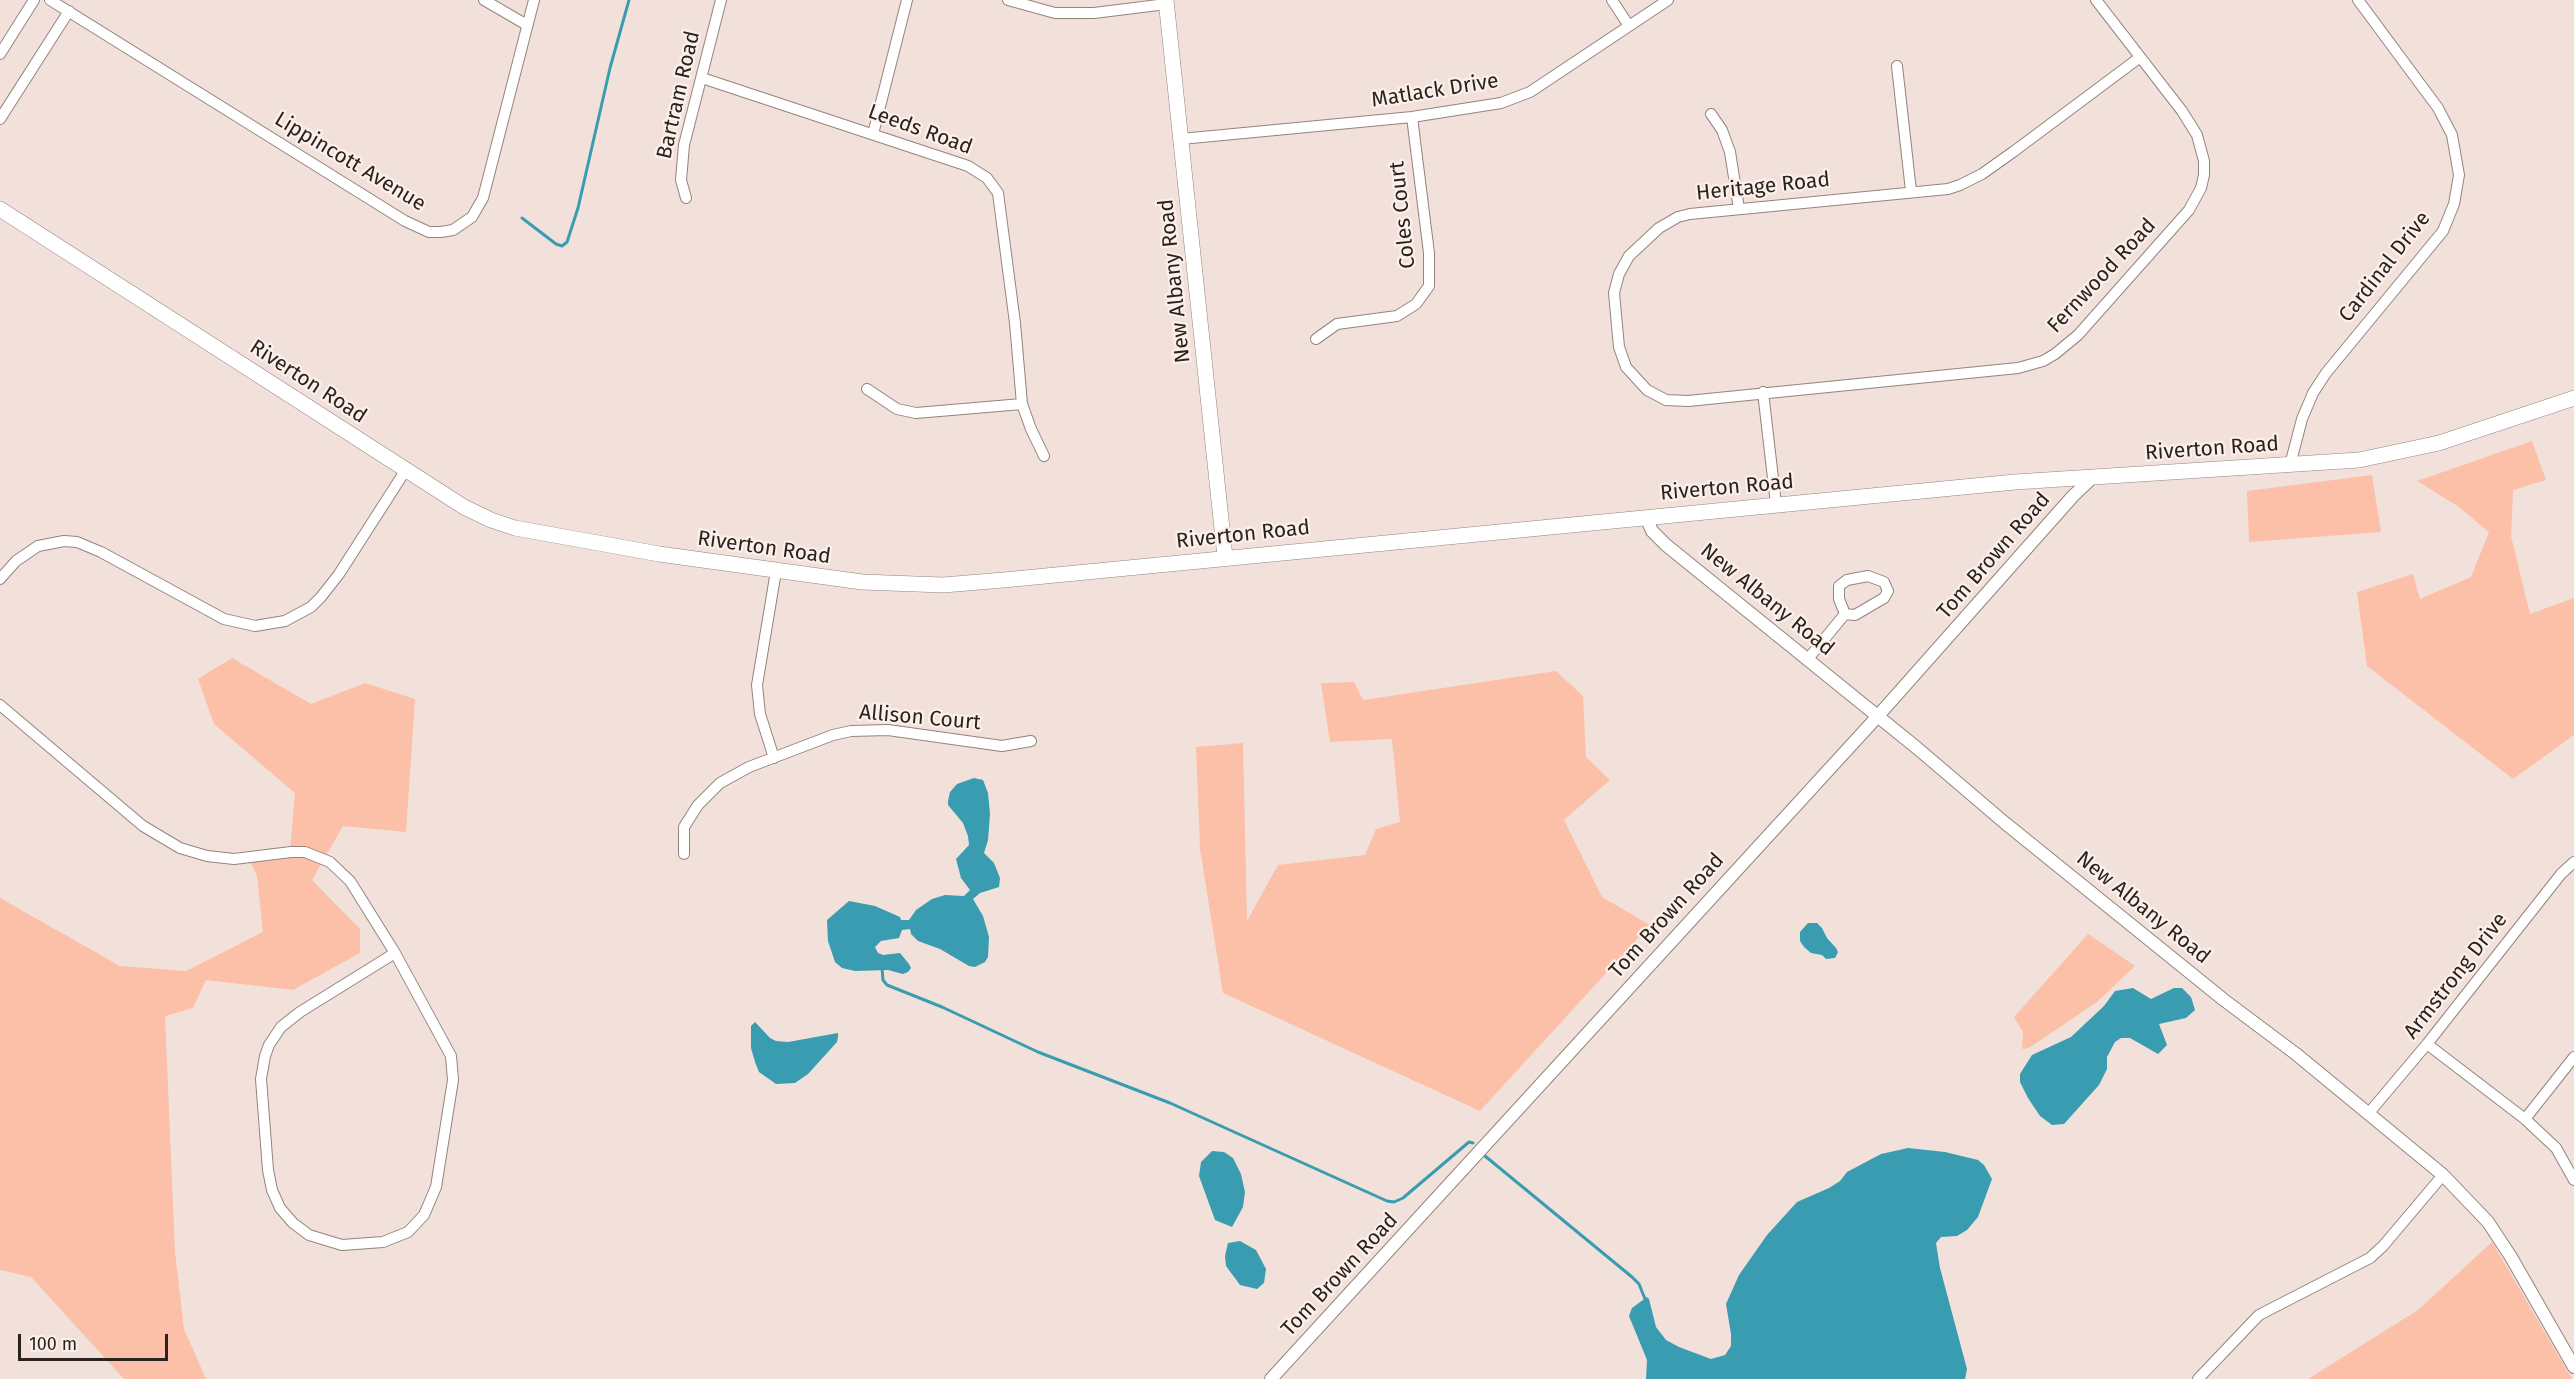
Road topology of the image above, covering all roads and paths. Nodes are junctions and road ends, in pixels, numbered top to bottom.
1 (34, 0) edge
2 (50, 0) edge
3 (484, 0) edge
4 (534, 0) edge
5 (720, 0) edge
6 (907, 0) edge
7 (1008, 0) edge
8 (1612, 0) edge
9 (1668, 0) edge
10 (2096, 0) edge
11 (2358, 0) edge
12 (1166, 2) edge
13 (69, 11) junction
14 (526, 25) junction
15 (1629, 26) junction
16 (0, 54) edge
17 (2139, 58) junction
18 (1897, 66) dead end
19 (702, 78) junction
20 (1711, 114) dead end
21 (1412, 117) junction
22 (0, 119) edge
23 (873, 134) junction
24 (1181, 139) junction
25 (1911, 191) junction
26 (686, 198) dead end
27 (0, 209) edge
28 (1739, 209) junction
29 (1316, 339) dead end
30 (867, 389) dead end
31 (1762, 392) junction
32 (2574, 398) edge
33 (1022, 404) junction
34 (1044, 456) dead end
35 (2290, 465) junction
36 (407, 468) junction
37 (2092, 478) junction
38 (1776, 504) junction
39 (1646, 517) junction
40 (1225, 557) junction
41 (776, 572) junction
42 (0, 579) edge
43 (1845, 614) junction
44 (1807, 660) junction
45 (0, 705) edge
46 (1877, 717) junction
47 (1031, 741) dead end
48 (774, 758) junction
49 (684, 854) dead end
50 (2574, 862) edge
51 (395, 953) junction
52 (2427, 1044) junction
53 (2574, 1057) edge
54 (2368, 1114) junction
55 (2525, 1119) junction
56 (2443, 1175) junction
57 (2574, 1180) edge
58 (2574, 1367) edge
59 (1271, 1379) edge
60 (2198, 1379) edge

1 - 16 street
2 - 13 street, Lippincott Avenue
3 - 14 street
4 - 14 street, Lippincott Avenue
5 - 19 street, Bartram Road
6 - 23 street
7 - 12 street
8 - 15 street
9 - 15 street, Matlack Drive
10 - 17 street, Fernwood Road
11 - 35 street, Cardinal Drive
12 - 24 main road, New Albany Road
13 - 14 street, Lippincott Avenue
13 - 22 street
15 - 21 street, Matlack Drive
17 - 25 street, Heritage Road
17 - 31 street, Fernwood Road
18 - 25 street
19 - 23 street, Leeds Road
19 - 26 street, Bartram Road
20 - 28 street
21 - 24 street, Matlack Drive
21 - 29 street, Coles Court
23 - 33 street, Leeds Road
24 - 40 main road, New Albany Road
25 - 28 street, Heritage Road
27 - 36 main road, Riverton Road
28 - 31 street, Heritage Road
30 - 33 street
31 - 38 street
32 - 35 main road, Riverton Road
33 - 34 street, Leeds Road
35 - 37 main road, Riverton Road
36 - 41 main road, Riverton Road
36 - 42 street
37 - 38 main road, Riverton Road
37 - 46 street, Tom Brown Road
38 - 39 main road, Riverton Road
39 - 40 main road, Riverton Road
39 - 44 street, New Albany Road
40 - 41 main road, Riverton Road
41 - 48 street
43 - 43 street
43 - 44 street
44 - 46 street, New Albany Road
45 - 51 street
46 - 54 street, New Albany Road
46 - 59 street, Tom Brown Road
47 - 48 street, Allison Court
48 - 49 street, Allison Court
50 - 52 street, Armstrong Drive
51 - 51 street
52 - 54 street, Armstrong Drive
52 - 55 street
53 - 55 street
54 - 56 street, New Albany Road
55 - 57 street
56 - 58 street, New Albany Road
56 - 60 street

